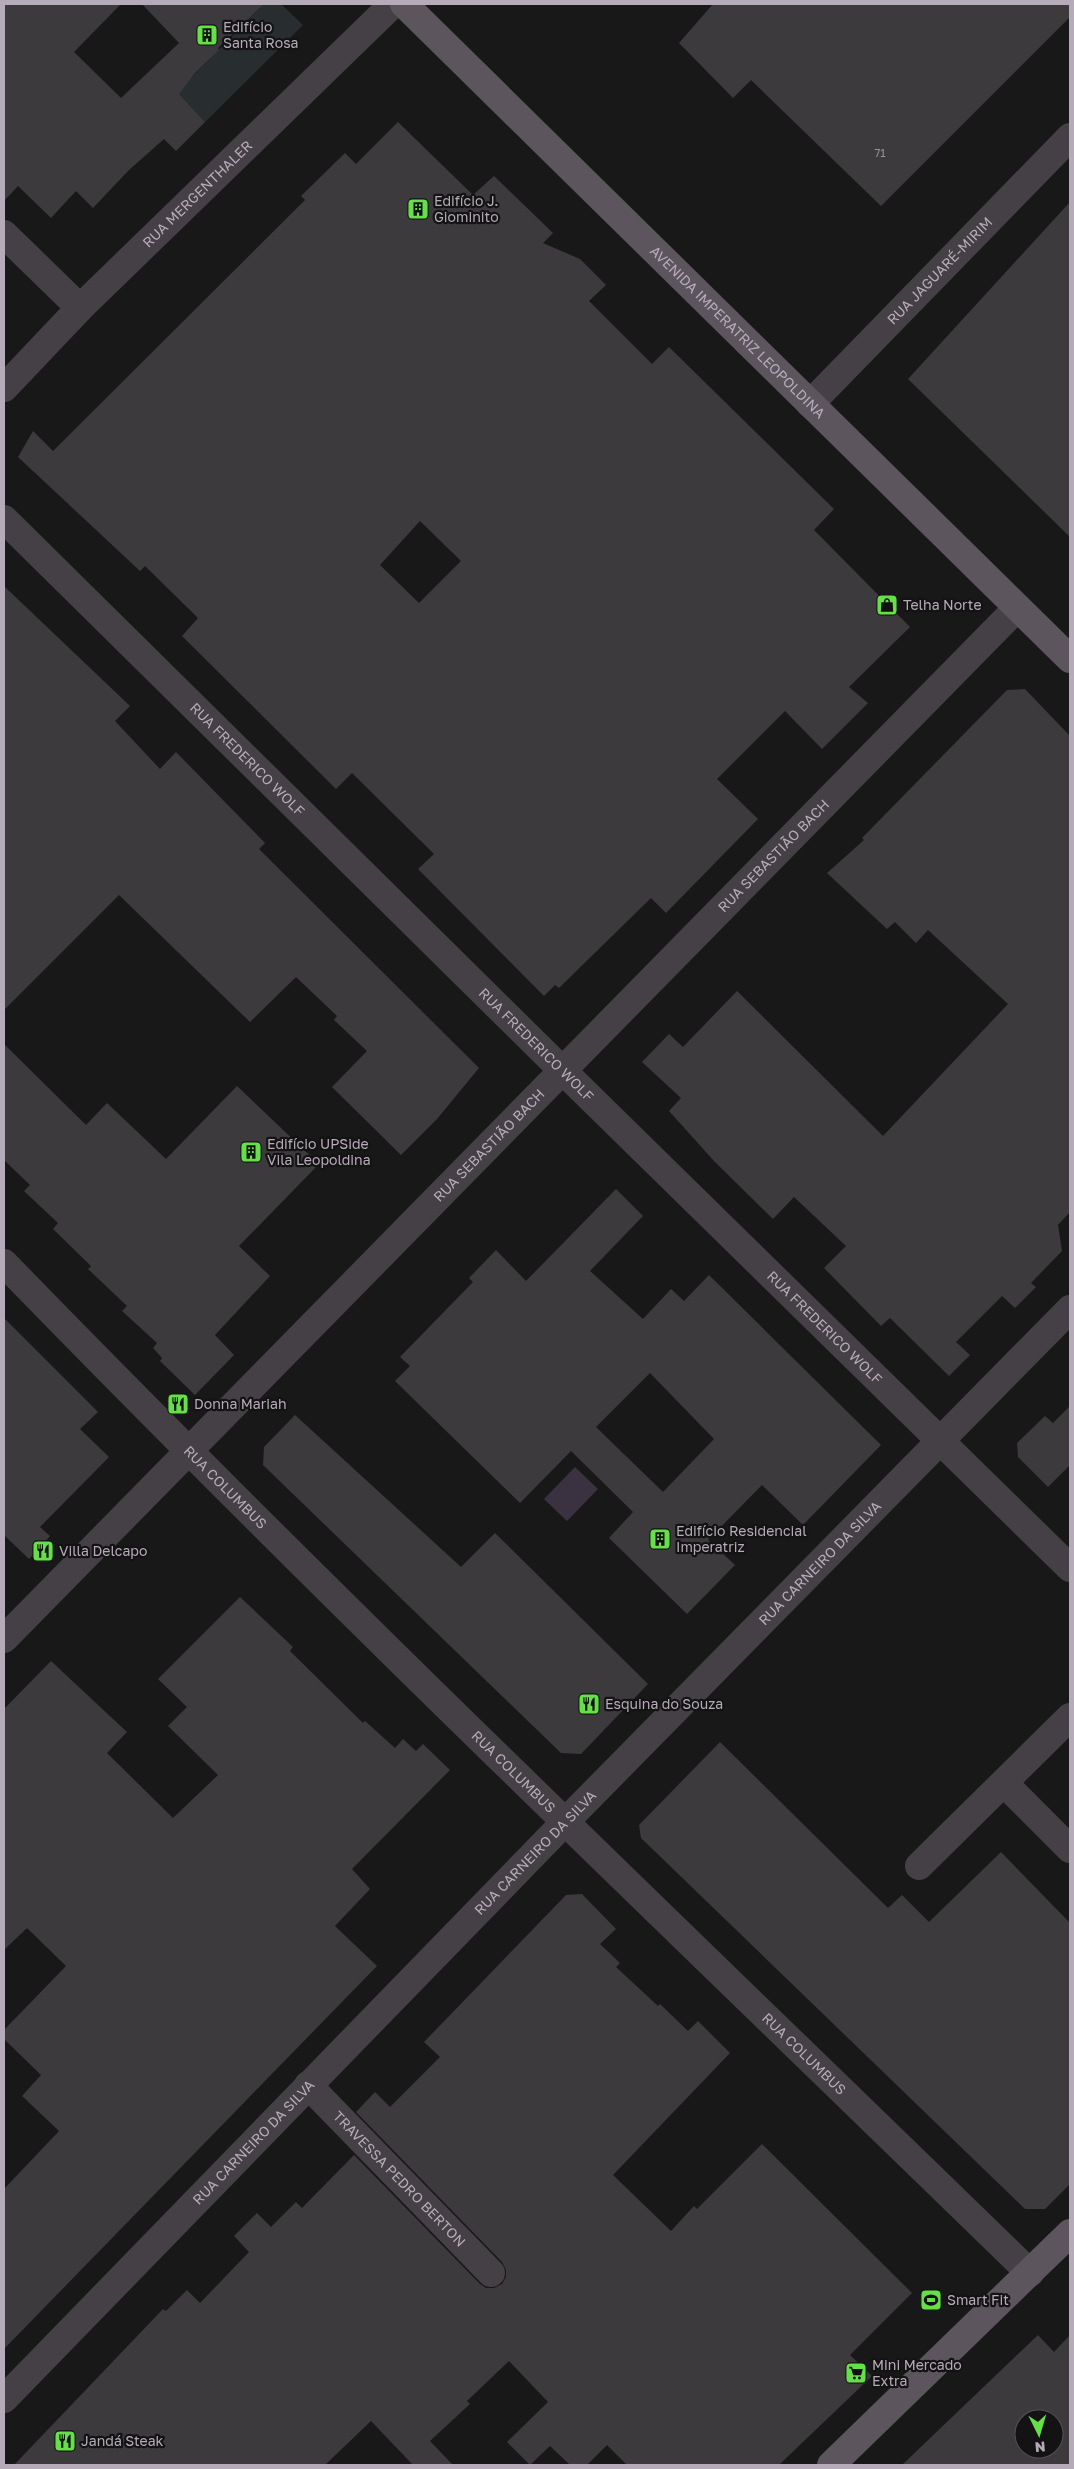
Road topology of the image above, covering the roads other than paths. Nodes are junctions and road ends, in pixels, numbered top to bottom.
1 (394, 4) edge
2 (404, 4) edge
3 (1070, 137) edge
4 (4, 234) edge
5 (80, 308) junction
6 (4, 388) edge
7 (810, 404) junction
8 (4, 518) edge
9 (1017, 608) junction
10 (1070, 660) edge
11 (563, 1071) junction
12 (4, 1263) edge
13 (1070, 1309) edge
14 (940, 1442) junction
15 (188, 1453) junction
16 (1070, 1568) edge
17 (4, 1639) edge
18 (1070, 1718) edge
19 (1004, 1783) junction
20 (565, 1822) junction
21 (1070, 1849) edge
22 (919, 1866) dead end
23 (308, 2085) junction
24 (1070, 2233) edge
25 (1030, 2272) junction
26 (491, 2273) dead end
27 (4, 2399) edge
28 (831, 2465) edge

1 - 5 street, RUA MERGENTHALER
2 - 7 main road, AVENIDA IMPERATRIZ LEOPOLDINA
3 - 7 street, RUA JAGUARÉ-MIRIM
4 - 5 street
5 - 6 street, RUA MERGENTHALER
7 - 9 main road, AVENIDA IMPERATRIZ LEOPOLDINA
8 - 11 street, RUA FREDERICO WOLF
9 - 10 main road, AVENIDA IMPERATRIZ LEOPOLDINA
9 - 11 street, RUA SEBASTIÃO BACH
11 - 14 street, RUA FREDERICO WOLF
11 - 15 street, RUA SEBASTIÃO BACH
12 - 15 street, RUA COLUMBUS
13 - 14 street, RUA CARNEIRO DA SILVA
14 - 16 street, RUA FREDERICO WOLF
14 - 20 street, RUA CARNEIRO DA SILVA
15 - 17 street, RUA SEBASTIÃO BACH
15 - 20 street, RUA COLUMBUS
18 - 19 street
19 - 21 street
19 - 22 street
20 - 23 street, RUA CARNEIRO DA SILVA
20 - 25 street, RUA COLUMBUS
23 - 26 street, TRAVESSA PEDRO BERTON
23 - 27 street, RUA CARNEIRO DA SILVA
24 - 25 main road
25 - 28 main road

